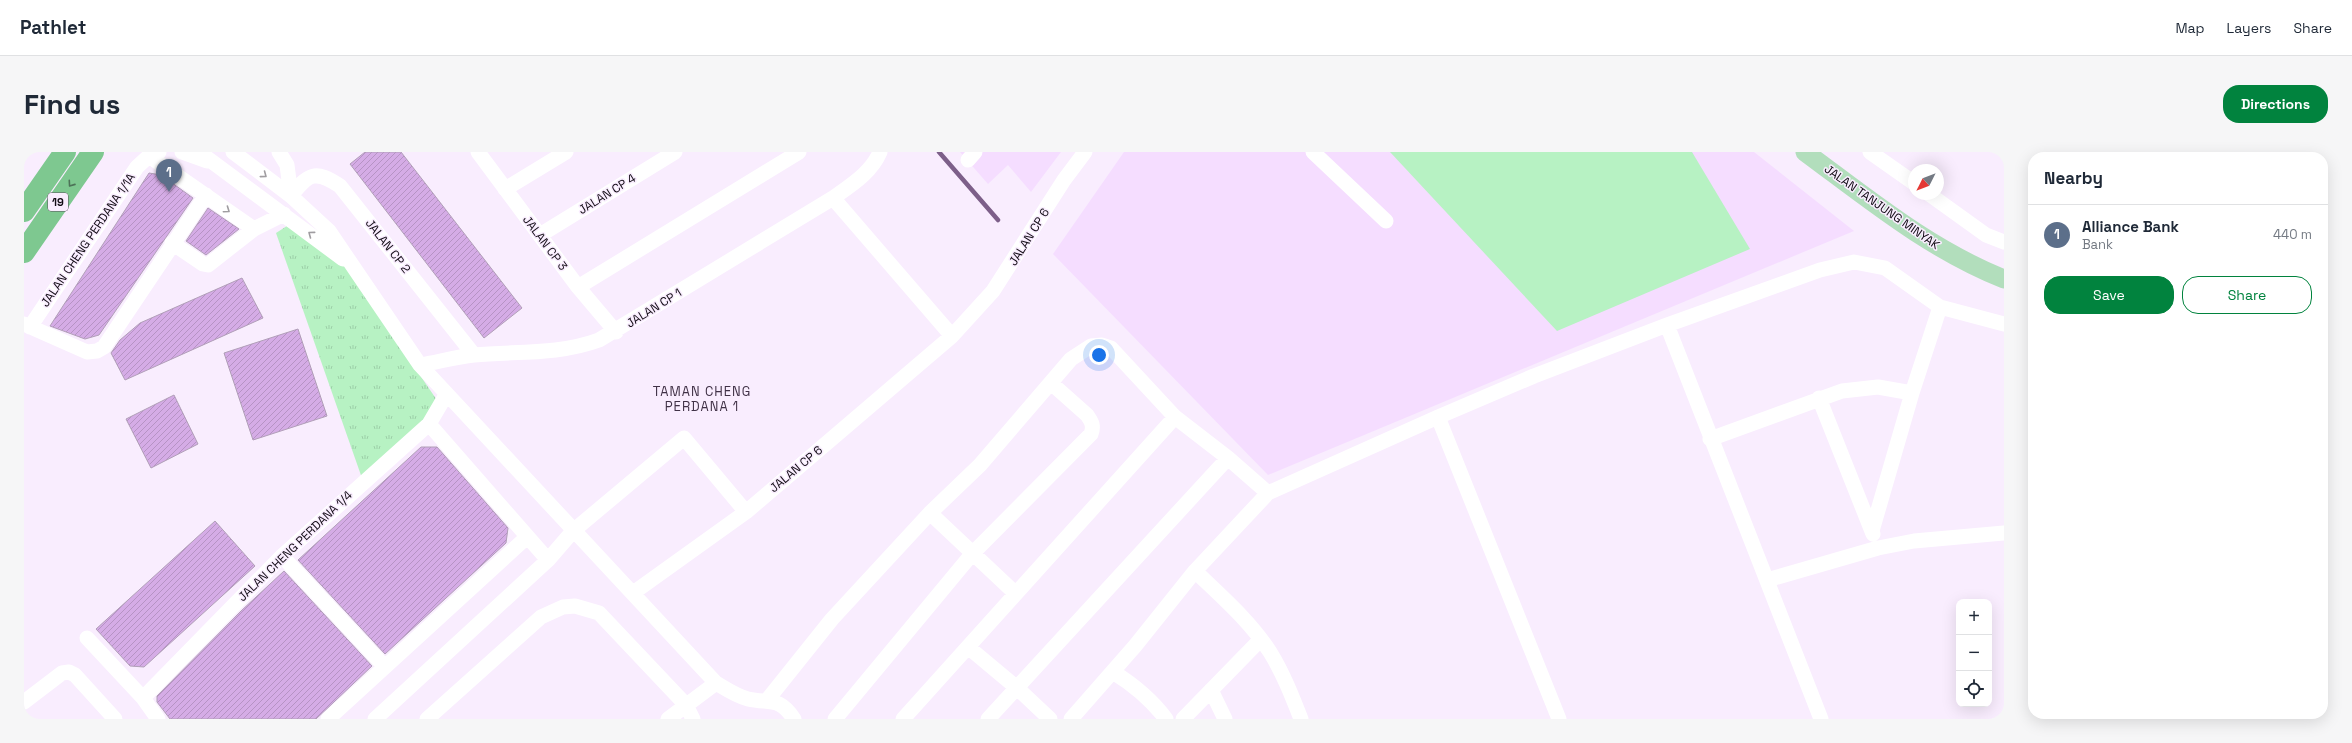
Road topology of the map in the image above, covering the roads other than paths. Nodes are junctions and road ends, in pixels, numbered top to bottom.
1 (57, 152) edge
2 (65, 152) edge
3 (93, 152) edge
4 (182, 152) edge
5 (199, 152) edge
6 (233, 152) edge
7 (279, 152) edge
8 (478, 152) edge
9 (566, 152) edge
10 (675, 152) edge
11 (799, 152) edge
12 (880, 152) edge
13 (1085, 152) edge
14 (1314, 152) edge
15 (1805, 152) edge
16 (1870, 152) edge
17 (154, 154) edge
18 (212, 162) junction
19 (1908, 179) edge
20 (506, 189) junction
21 (206, 195) junction
22 (291, 196) junction
23 (833, 198) junction
24 (1937, 200) edge
25 (24, 210) edge
26 (284, 214) junction
27 (1386, 221) dead end
28 (254, 229) junction
29 (540, 235) junction
30 (2004, 242) edge
31 (172, 243) junction
32 (24, 252) edge
33 (353, 267) junction
34 (2004, 279) edge
35 (578, 287) junction
36 (1940, 307) junction
37 (2004, 324) edge
38 (27, 325) edge
39 (1667, 325) junction
40 (616, 332) junction
41 (952, 336) junction
42 (474, 355) junction
43 (420, 365) junction
44 (1051, 383) junction
45 (1912, 393) junction
46 (446, 395) junction
47 (1819, 398) junction
48 (1175, 417) junction
49 (1438, 417) junction
50 (429, 424) junction
51 (1710, 439) junction
52 (1228, 458) junction
53 (1268, 493) junction
54 (746, 512) junction
55 (930, 513) junction
56 (573, 531) junction
57 (1872, 531) junction
58 (2004, 533) edge
59 (527, 537) junction
60 (1878, 548) junction
61 (972, 554) junction
62 (282, 556) junction
63 (548, 560) junction
64 (1195, 571) junction
65 (1766, 580) junction
66 (633, 593) junction
67 (1015, 593) junction
68 (87, 638) dead end
69 (1261, 639) junction
70 (968, 647) junction
71 (385, 667) junction
72 (1113, 672) junction
73 (716, 683) junction
74 (1017, 688) junction
75 (1211, 690) junction
76 (143, 698) junction
77 (768, 699) junction
78 (24, 702) edge
79 (686, 705) junction
80 (115, 719) edge
81 (158, 719) edge
82 (328, 719) edge
83 (374, 719) edge
84 (427, 719) edge
85 (668, 719) edge
86 (693, 719) edge
87 (794, 719) edge
88 (835, 719) edge
89 (904, 719) edge
90 (988, 719) edge
91 (1050, 719) edge
92 (1071, 719) edge
93 (1166, 719) edge
94 (1183, 719) edge
95 (1224, 719) edge
96 (1301, 719) edge
97 (1559, 719) edge
98 (1821, 719) edge

1 - 25 highway
2 - 25 highway, 19
3 -> 32 highway, 19
4 - 18 street
5 - 18 street
6 -> 22 street
7 - 22 street
8 - 20 street, JALAN CP 3
9 - 20 street
10 - 29 street, JALAN CP 4
11 - 35 street
12 - 23 street, JALAN CP 1
13 - 41 street, JALAN CP 6
14 - 27 street
15 - 34 main road, JALAN TANJUNG MINYAK
16 - 19 street
17 - 21 street
17 - 38 street, JALAN CHENG PERDANA 1/1A
18 - 26 street
20 - 29 street, JALAN CP 3
21 -> 28 street
21 - 31 street
22 - 33 street
22 - 42 street, JALAN CP 2
23 - 40 street, JALAN CP 1
23 - 41 street
24 - 30 street
26 - 28 street
33 -> 26 street
28 - 31 street
29 - 35 street, JALAN CP 3
31 - 38 street
33 - 43 street
35 - 40 street, JALAN CP 3
36 - 37 street
36 - 39 street
36 - 45 street
39 - 49 street
39 - 51 street
40 - 42 street, JALAN CP 1
41 - 54 street, JALAN CP 6
42 - 43 street, JALAN CP 1
43 - 46 street
44 - 48 street
44 - 55 street
44 - 61 street
45 - 47 street
45 - 57 street
46 - 50 street, JALAN CHENG PERDANA 1/4
46 - 56 street
47 - 51 street
47 - 57 street
48 - 52 street
48 - 67 street
49 - 53 street
49 - 97 street
50 - 59 street
50 - 62 street, JALAN CHENG PERDANA 1/4
51 - 65 street
52 - 53 street
52 - 74 street
53 - 64 street
54 - 56 street
54 - 66 street, JALAN CP 6
55 - 61 street
55 - 77 street
56 - 63 street
56 - 66 street
57 - 60 street
58 - 60 street
59 - 63 street
59 - 71 street
60 - 65 street
61 - 67 street
61 - 88 street
62 - 71 street
62 - 76 street, JALAN CHENG PERDANA 1/4
63 - 83 street
64 - 69 street
64 - 72 street
65 - 98 street
66 - 73 street
67 - 70 street
68 - 76 street
69 - 75 street
69 - 96 street
70 - 74 street
70 - 89 street
71 - 82 street
72 - 92 street
72 - 93 street
73 - 77 street
73 - 79 street
74 - 90 street
74 - 91 street
75 - 94 street
75 - 95 street
76 - 81 street
77 - 87 street
78 - 80 street
79 - 84 street
79 - 85 street
79 - 86 street

